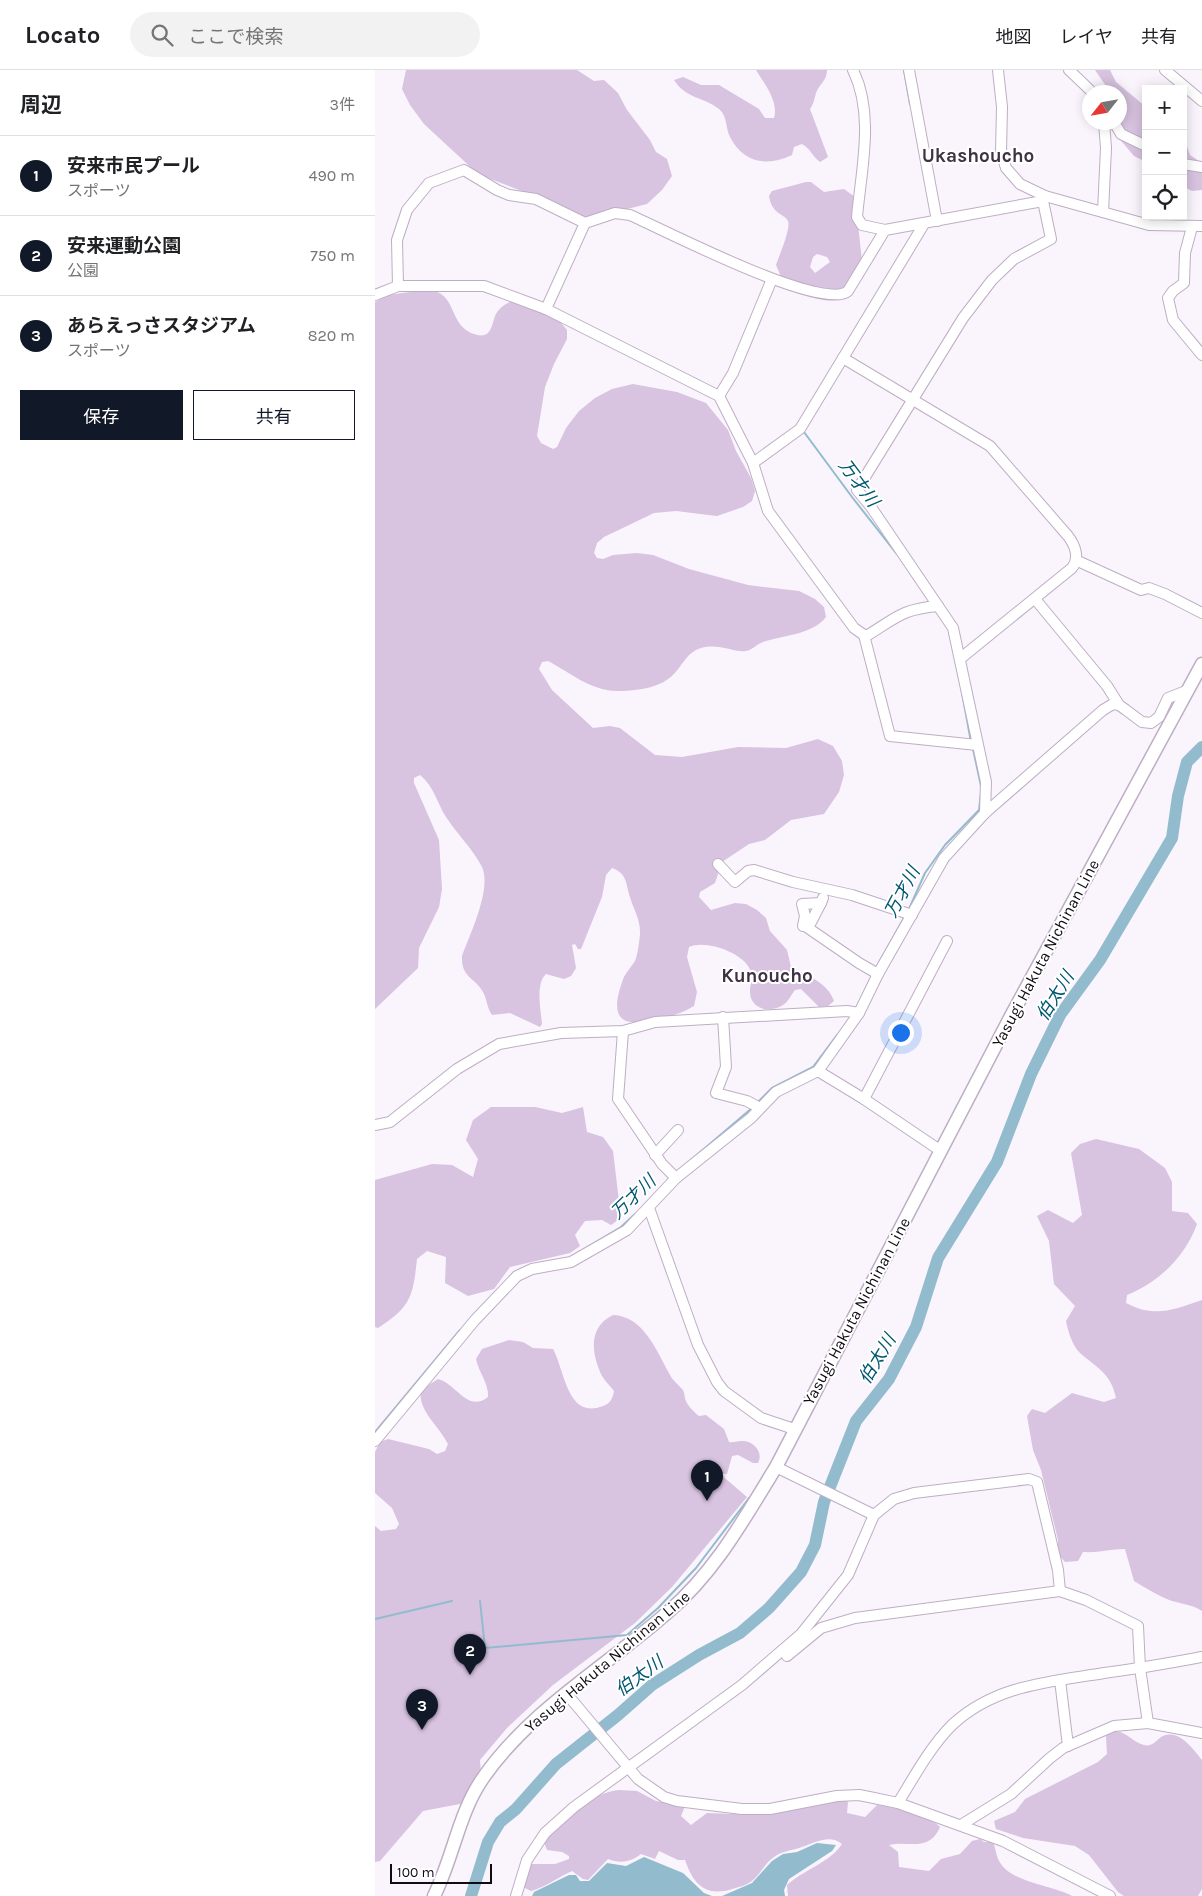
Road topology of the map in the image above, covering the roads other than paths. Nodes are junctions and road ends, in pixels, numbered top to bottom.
1 (853, 70) edge
2 (909, 70) edge
3 (998, 70) edge
4 (1069, 70) edge
5 (1165, 70) edge
6 (1085, 85) edge
7 (1202, 101) edge
8 (1105, 130) edge
9 (1119, 130) edge
10 (1142, 144) edge
11 (1187, 165) edge
12 (1202, 167) edge
13 (1044, 199) junction
14 (1103, 212) junction
15 (937, 221) junction
16 (585, 223) junction
17 (924, 224) junction
18 (1197, 226) edge
19 (885, 230) junction
20 (772, 279) junction
21 (398, 286) junction
22 (375, 295) edge
23 (545, 309) junction
24 (1202, 355) edge
25 (846, 360) junction
26 (719, 396) junction
27 (913, 400) junction
28 (753, 463) junction
29 (1076, 562) junction
30 (1035, 599) junction
31 (934, 606) junction
32 (1202, 613) edge
33 (863, 635) junction
34 (961, 658) junction
35 (1202, 664) edge
36 (1186, 691) junction
37 (1119, 705) junction
38 (974, 746) junction
39 (985, 813) junction
40 (717, 864) dead end
41 (827, 890) junction
42 (821, 903) junction
43 (909, 913) junction
44 (803, 926) dead end
45 (947, 941) dead end
46 (875, 972) junction
47 (855, 1012) junction
48 (723, 1018) junction
49 (623, 1030) junction
50 (818, 1071) junction
51 (864, 1099) junction
52 (756, 1106) junction
53 (375, 1125) edge
54 (678, 1130) dead end
55 (941, 1151) junction
56 (655, 1154) junction
57 (676, 1178) junction
58 (649, 1208) junction
59 (795, 1429) junction
60 (375, 1440) edge
61 (781, 1470) junction
62 (871, 1514) junction
63 (1060, 1591) junction
64 (1202, 1657) edge
65 (1140, 1668) junction
66 (750, 1678) junction
67 (1059, 1680) junction
68 (566, 1693) junction
69 (1148, 1723) junction
70 (1202, 1734) edge
71 (1068, 1746) junction
72 (627, 1766) junction
73 (898, 1803) junction
74 (961, 1825) junction
75 (434, 1896) edge
76 (516, 1896) edge
77 (1110, 1896) edge

1 - 19 street
2 - 15 street
3 - 13 street
4 - 6 street
5 - 7 street
8 - 14 street
9 - 10 street
11 - 12 street
13 - 14 street
13 - 15 street
13 - 27 street
14 - 18 street
15 - 17 street
16 - 20 street
16 - 21 street
16 - 23 street
17 - 19 street
17 - 25 street
18 - 24 street
19 - 20 street
20 - 26 street
21 - 22 street
21 - 23 street
23 - 26 street
25 - 27 street
25 - 28 street
26 - 28 street
27 - 29 street
27 - 31 street
28 - 33 street
29 - 30 street
29 - 32 street
30 - 34 street
30 - 37 street
31 - 33 street
31 - 34 street
33 - 38 street
34 - 38 street
35 - 36 main road, Yasugi Hakuta Nichinan Line
36 - 37 street
36 - 55 main road, Yasugi Hakuta Nichinan Line
37 - 39 street
38 - 39 street
39 - 43 street
40 - 41 street
41 - 42 street
41 - 43 street
42 - 44 street
42 - 46 street
43 - 46 street
45 - 51 street
46 - 47 street
47 - 48 street
47 - 50 street
48 - 49 street
48 - 52 street
49 - 53 street
49 - 56 street
50 - 51 street
50 - 52 street
51 - 55 street
52 - 57 street
54 - 56 street
55 - 59 main road, Yasugi Hakuta Nichinan Line
56 - 57 street
57 - 58 street
58 - 59 street
58 - 60 street
59 - 61 main road, Yasugi Hakuta Nichinan Line
61 - 62 street
61 - 68 main road, Yasugi Hakuta Nichinan Line
62 - 63 street
62 - 66 street
63 - 65 street
63 - 66 street
64 - 65 street
65 - 67 street
65 - 69 street
66 - 72 street
67 - 71 street
67 - 73 street
68 - 72 street
68 - 75 main road, Yasugi Hakuta Nichinan Line
69 - 70 street
69 - 71 street
71 - 74 street
72 - 73 street
72 - 76 street
73 - 74 street
74 - 77 street

